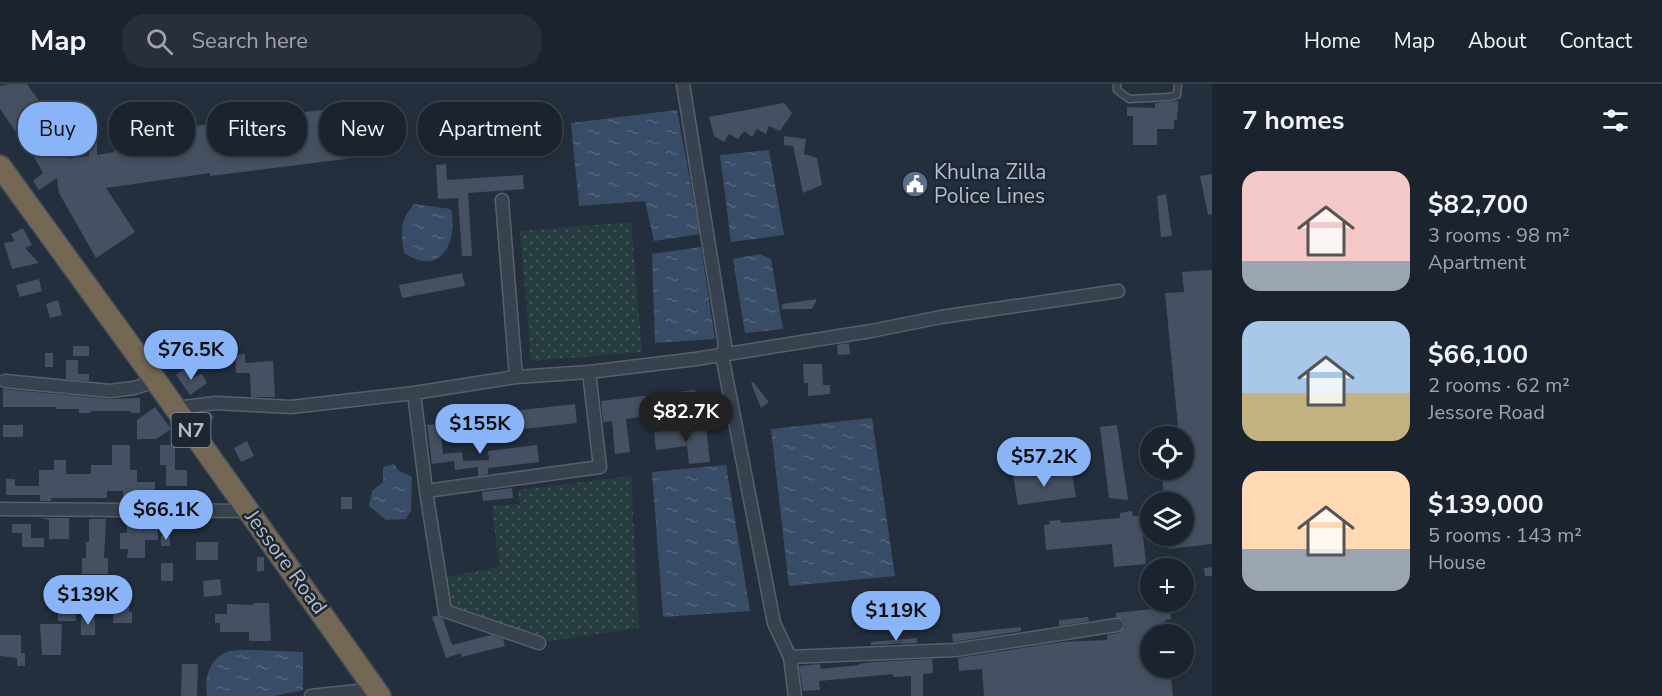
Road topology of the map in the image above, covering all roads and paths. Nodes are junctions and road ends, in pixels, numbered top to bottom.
1 (683, 84) edge
2 (1117, 84) edge
3 (1178, 84) edge
4 (0, 166) edge
5 (502, 200) dead end
6 (1118, 291) dead end
7 (722, 355) junction
8 (589, 372) junction
9 (516, 377) junction
10 (5, 381) dead end
11 (156, 381) junction
12 (414, 393) junction
13 (176, 408) junction
14 (426, 491) junction
15 (0, 509) edge
16 (249, 511) junction
17 (1117, 625) dead end
18 (538, 643) dead end
19 (790, 657) junction
20 (377, 692) edge
21 (311, 696) edge
22 (795, 696) edge

1 - 7 street
2 - 3 lane
4 - 11 highway, Jessore Road / N7
5 - 9 street
6 - 7 street
7 - 8 street
7 - 19 street
8 - 9 street
8 - 14 street
9 - 12 street
10 - 11 street
11 - 13 highway, Jessore Road / N7
12 - 13 street
12 - 14 street
13 - 16 highway, Jessore Road / N7
14 - 18 street
15 - 16 street
16 - 20 highway, Jessore Road / N7
17 - 19 street
19 - 22 street
20 - 21 street

